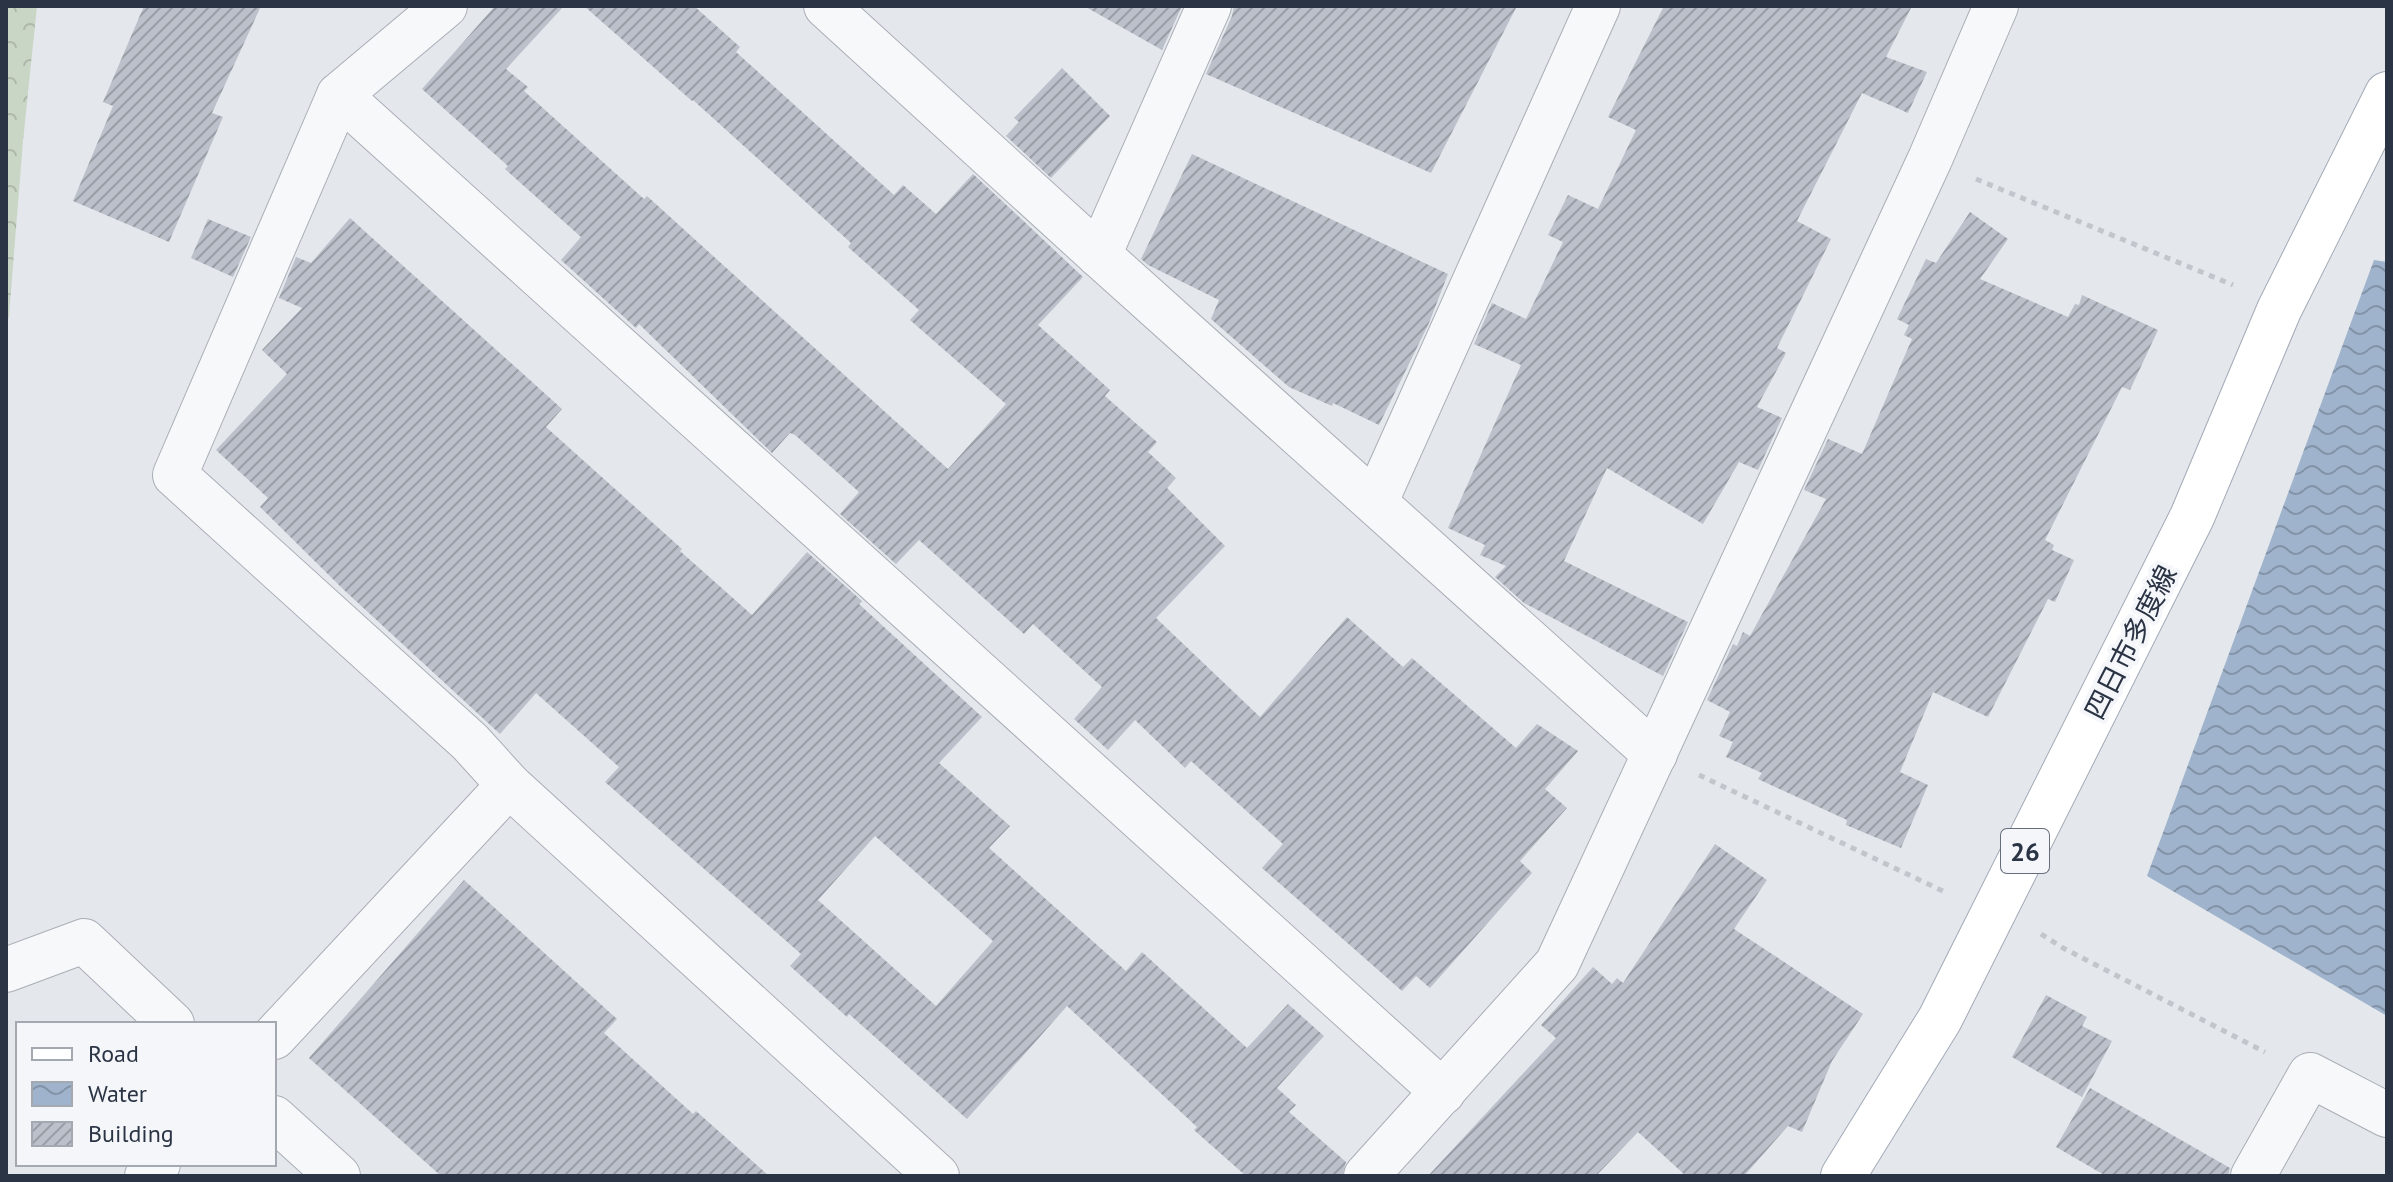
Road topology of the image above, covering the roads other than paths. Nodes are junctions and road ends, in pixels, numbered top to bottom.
1 (445, 6) edge
2 (826, 6) edge
3 (1209, 6) edge
4 (1598, 6) edge
5 (1996, 6) edge
6 (2387, 94) edge
7 (339, 95) junction
8 (1099, 255) junction
9 (1376, 501) junction
10 (1655, 754) junction
11 (509, 785) junction
12 (6, 970) edge
13 (170, 1022) edge
14 (276, 1035) edge
15 (1443, 1092) junction
16 (2387, 1115) edge
17 (276, 1120) edge
18 (338, 1176) edge
19 (937, 1176) edge
20 (1366, 1176) edge
21 (1843, 1176) edge
22 (2253, 1176) edge

1 - 7 street
2 - 8 street
3 - 8 street
4 - 9 street
5 - 10 street
6 - 21 main road, 四日市多度線 / 26
7 - 11 street
7 - 15 street
8 - 9 street
9 - 10 street
10 - 15 street
11 - 14 street
11 - 19 street
12 - 13 street
15 - 20 street
16 - 22 street
17 - 18 street

